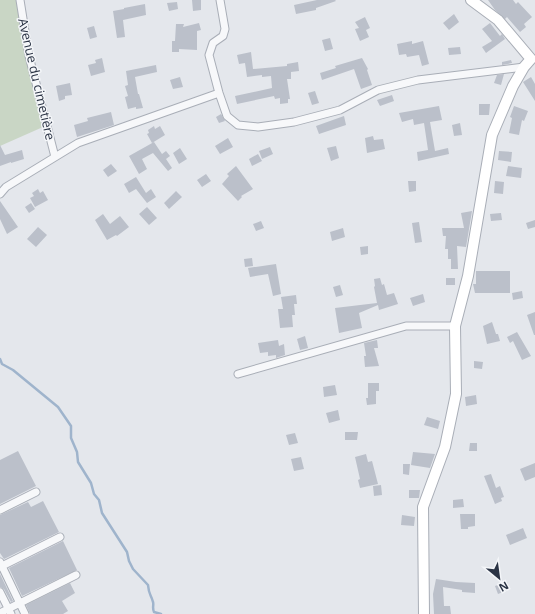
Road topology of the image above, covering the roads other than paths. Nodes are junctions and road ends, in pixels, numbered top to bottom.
1 (20, 0) edge
2 (220, 0) edge
3 (471, 0) edge
4 (534, 60) edge
5 (524, 67) junction
6 (219, 93) junction
7 (55, 157) junction
8 (0, 194) edge
9 (455, 326) junction
10 (238, 374) dead end
11 (36, 492) dead end
12 (0, 510) edge
13 (60, 537) dead end
14 (1, 565) edge
15 (76, 575) dead end
16 (0, 592) edge
17 (20, 603) junction
18 (9, 611) edge
19 (0, 613) edge
20 (25, 614) edge
21 (424, 614) edge

1 - 7 street, Avenue du cimetière
2 - 6 street
3 - 4 street
4 - 5 street
5 - 6 street
5 - 9 street
6 - 7 street
7 - 8 street
9 - 10 street
9 - 21 street
11 - 12 street
13 - 14 street
14 - 17 street
15 - 17 street
16 - 18 street
17 - 18 street
17 - 20 street
18 - 19 street

